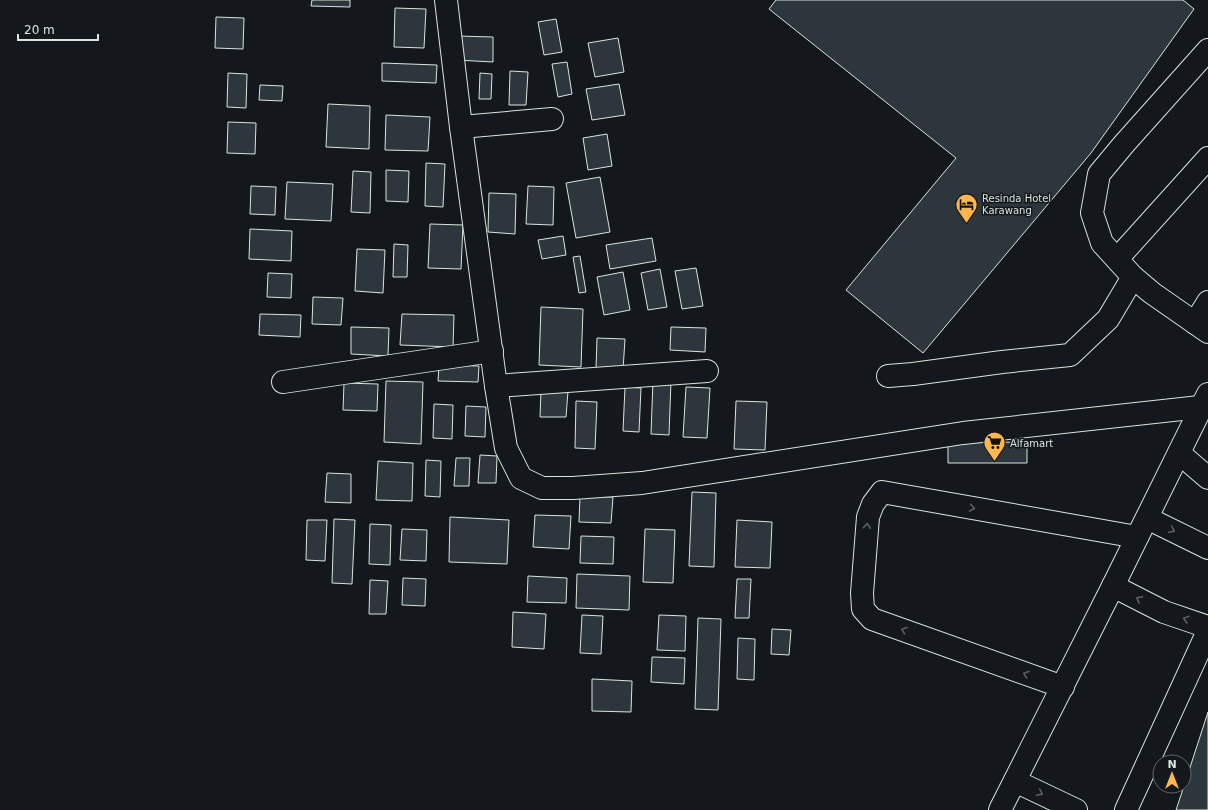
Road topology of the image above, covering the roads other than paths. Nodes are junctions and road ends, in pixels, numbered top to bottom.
1 (446, 0) edge
2 (1208, 50) edge
3 (552, 119) dead end
4 (461, 127) junction
5 (1208, 158) edge
6 (1117, 259) junction
7 (1134, 277) junction
8 (1208, 302) edge
9 (1201, 327) edge
10 (492, 351) junction
11 (707, 371) dead end
12 (888, 376) dead end
13 (283, 382) dead end
14 (496, 386) junction
15 (1204, 400) edge
16 (1179, 452) junction
17 (1208, 478) edge
18 (1147, 518) junction
19 (1138, 537) junction
20 (1208, 548) edge
21 (1114, 586) junction
22 (1208, 627) edge
23 (1208, 631) edge
24 (1063, 687) junction
25 (1015, 781) junction
26 (1000, 810) edge
27 (1076, 810) edge
28 (1126, 810) edge

1 - 4 street
2 - 6 street
3 - 4 street
4 - 10 street
5 - 6 street
6 - 7 street
7 - 9 street
7 - 12 street
8 - 9 street
10 - 13 street
10 - 14 street
11 - 14 street
14 - 15 street
15 - 16 street
16 - 17 street
16 - 18 street
18 - 19 street
18 -> 20 street
19 - 21 street
24 -> 19 street
22 -> 21 street
21 - 24 street
23 - 28 street
24 - 25 street
25 - 26 street
25 -> 27 street

